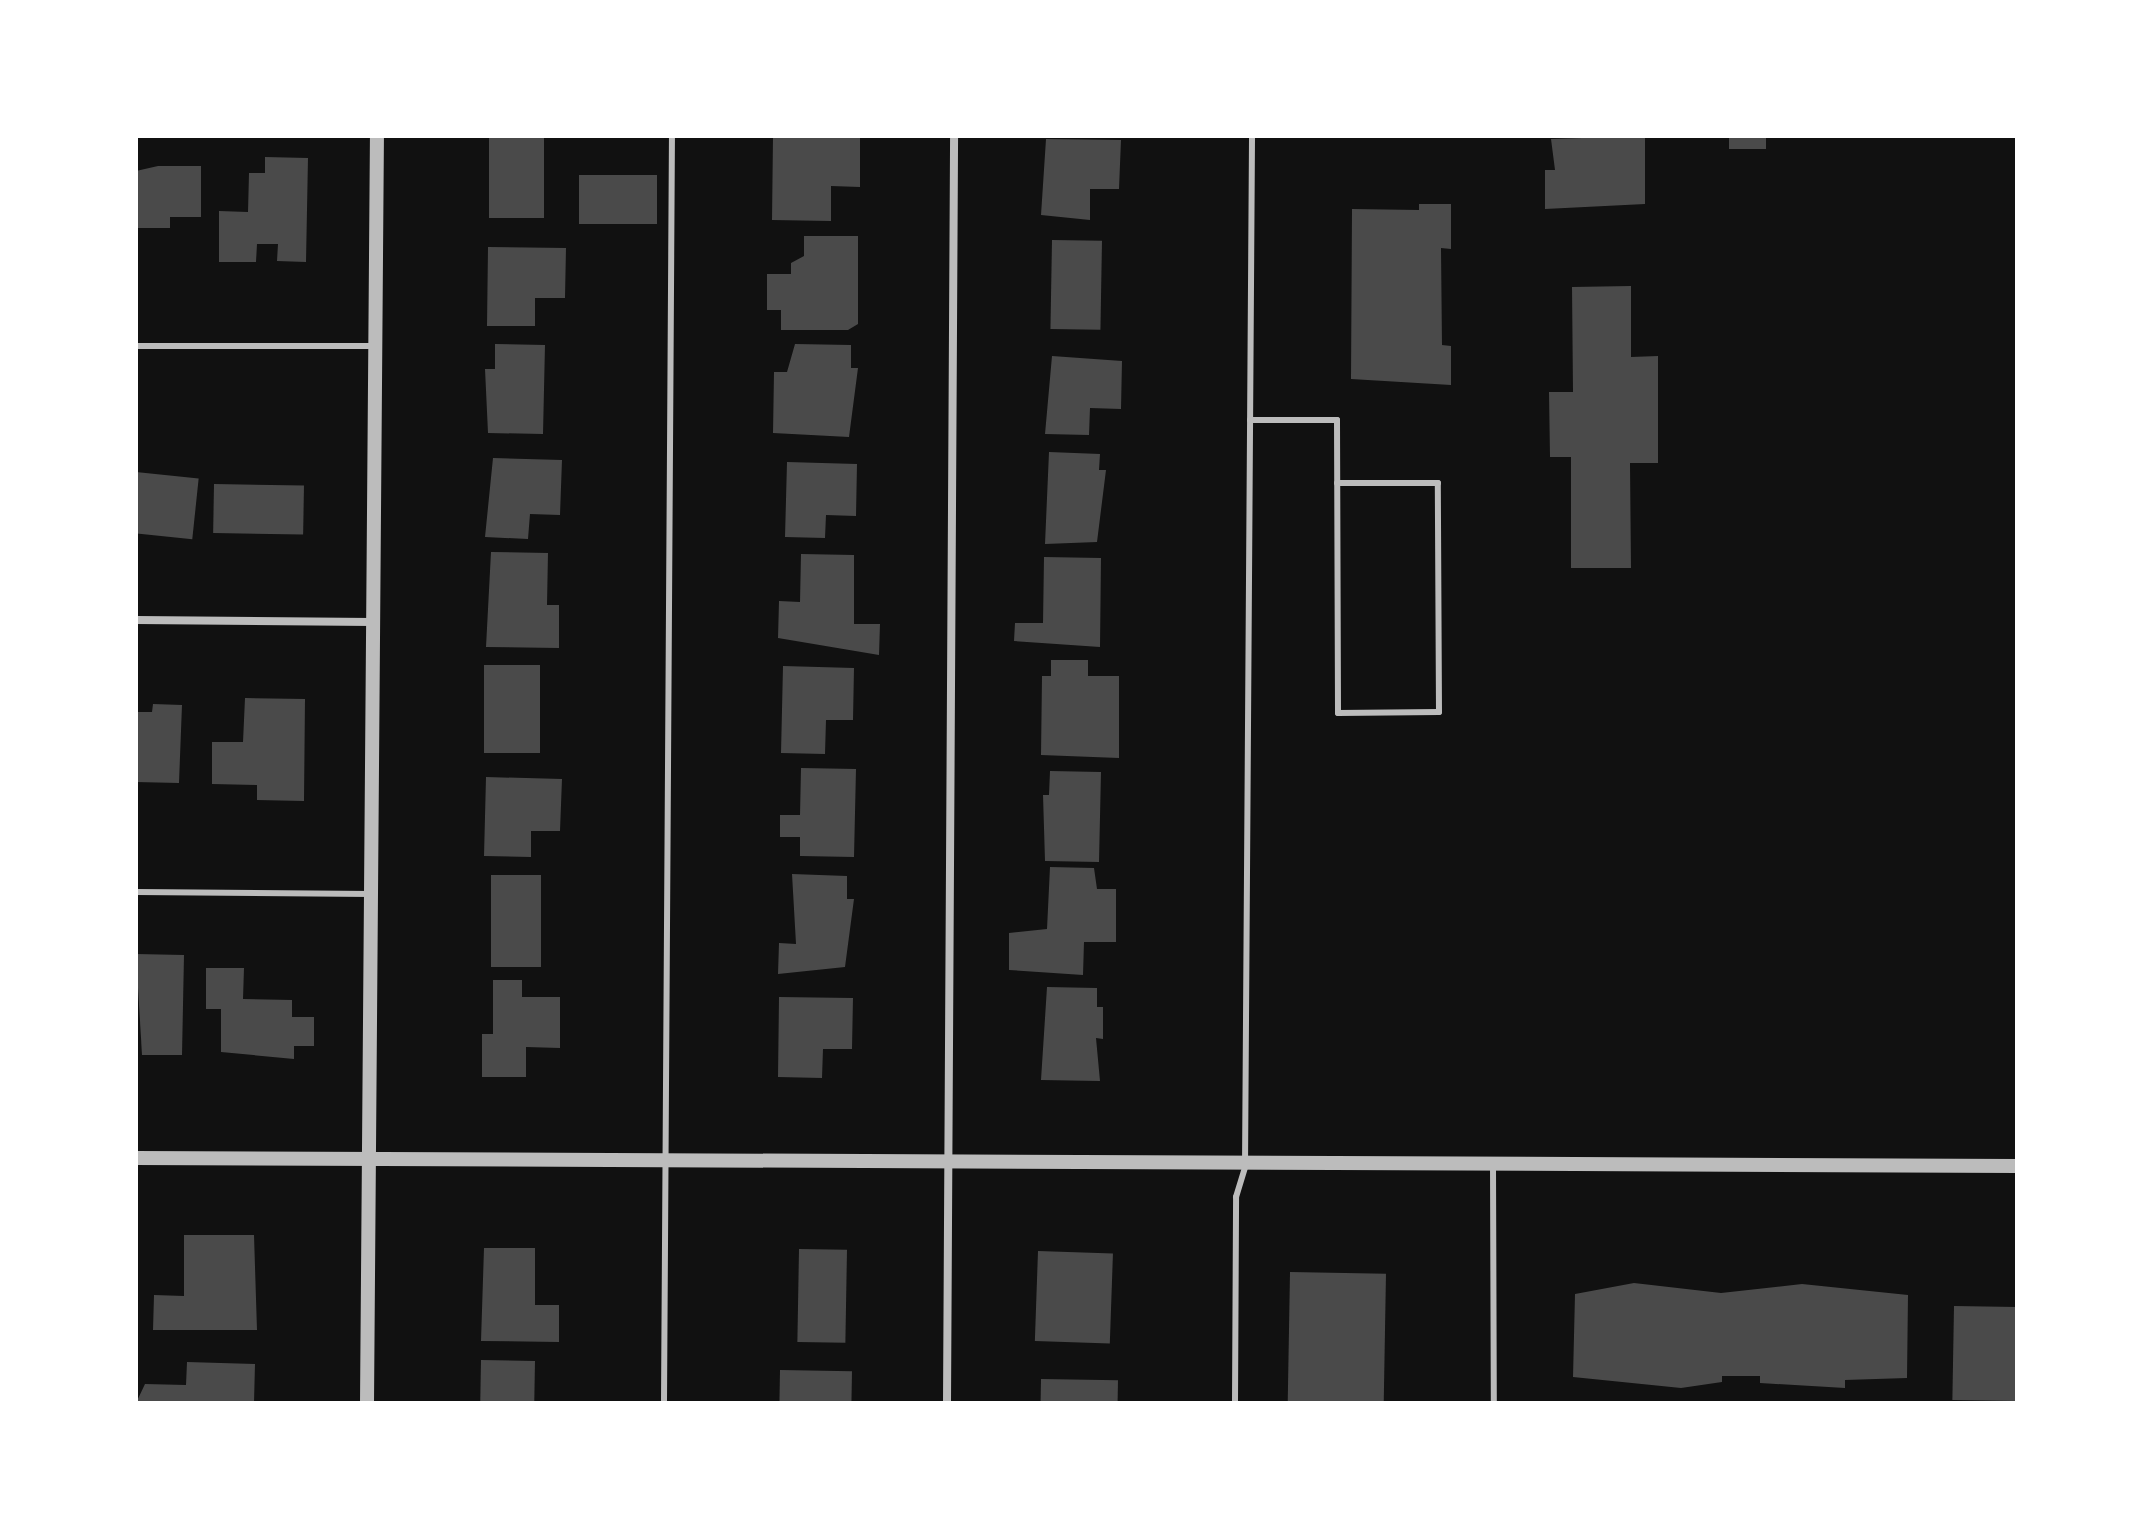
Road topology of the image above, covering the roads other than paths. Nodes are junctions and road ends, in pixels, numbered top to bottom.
1 (377, 136) edge
2 (672, 136) edge
3 (954, 136) edge
4 (1252, 136) edge
5 (136, 346) edge
6 (375, 346) junction
7 (1250, 420) junction
8 (1337, 483) junction
9 (136, 620) edge
10 (373, 622) junction
11 (136, 892) edge
12 (372, 894) junction
13 (136, 1158) edge
14 (370, 1159) junction
15 (666, 1162) junction
16 (949, 1163) junction
17 (1493, 1165) junction
18 (2017, 1166) edge
19 (1245, 1167) junction
20 (367, 1403) edge
21 (664, 1403) edge
22 (947, 1403) edge
23 (1235, 1403) edge
24 (1494, 1403) edge

1 - 6 street
2 - 15 lane
3 - 16 street
4 - 7 lane
5 - 6 lane
6 - 10 street
7 - 8 lane
7 - 19 lane
8 - 8 lane
9 - 10 street
10 - 12 street
11 - 12 lane
12 - 14 street
13 - 14 street
14 - 15 street
14 - 20 street
15 - 16 street
15 - 21 lane
16 - 19 street
16 - 22 street
17 - 18 street
17 - 19 street
17 - 24 lane
19 - 23 lane

